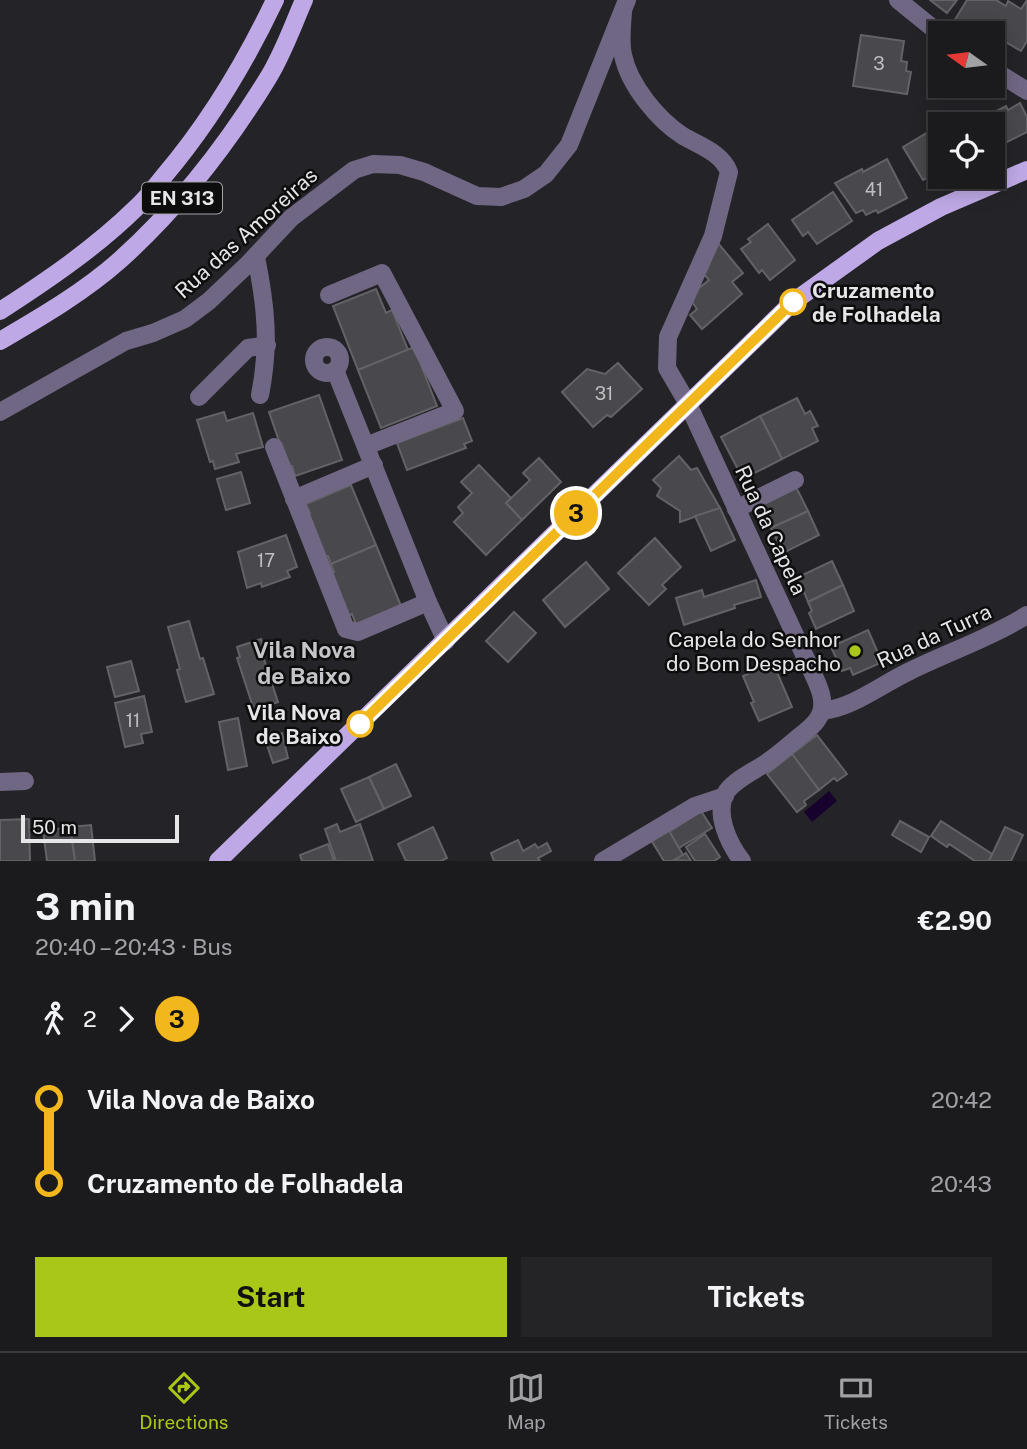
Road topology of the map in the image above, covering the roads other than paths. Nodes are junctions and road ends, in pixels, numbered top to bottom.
1 (275, 0) edge
2 (304, 0) edge
3 (898, 0) edge
4 (625, 6) edge
5 (928, 24) edge
6 (1005, 77) edge
7 (1027, 91) edge
8 (1027, 170) edge
9 (256, 257) junction
10 (329, 295) dead end
11 (0, 311) edge
12 (0, 341) edge
13 (267, 345) junction
14 (335, 370) dead end
15 (260, 395) dead end
16 (199, 397) dead end
17 (688, 404) junction
18 (0, 412) edge
19 (366, 446) junction
20 (274, 447) dead end
21 (374, 466) junction
22 (795, 480) dead end
23 (294, 499) junction
24 (736, 509) junction
25 (428, 602) junction
26 (1027, 615) edge
27 (446, 641) junction
28 (822, 711) junction
29 (25, 781) dead end
30 (0, 782) edge
31 (725, 796) junction
32 (218, 861) edge
33 (603, 861) edge
34 (742, 861) edge

1 - 11 main road, EN 313
2 - 12 main road, EN 313
3 - 5 street
4 - 9 street, Rua das Amoreiras
4 - 17 street, Rua da Capela
6 - 7 street
8 - 17 main road
9 - 13 street
9 - 18 street, Rua das Amoreiras
10 - 19 street
13 - 15 street
13 - 16 street
14 - 19 street
17 - 24 street, Rua da Capela
17 - 27 main road
19 - 21 street
20 - 23 street
21 - 23 street
21 - 25 street
22 - 24 street
23 - 25 street
24 - 28 street, Rua da Capela
25 - 27 street
26 - 28 street, Rua da Turra
27 - 32 main road
28 - 31 street
29 - 30 street
31 - 33 street
31 - 34 street

